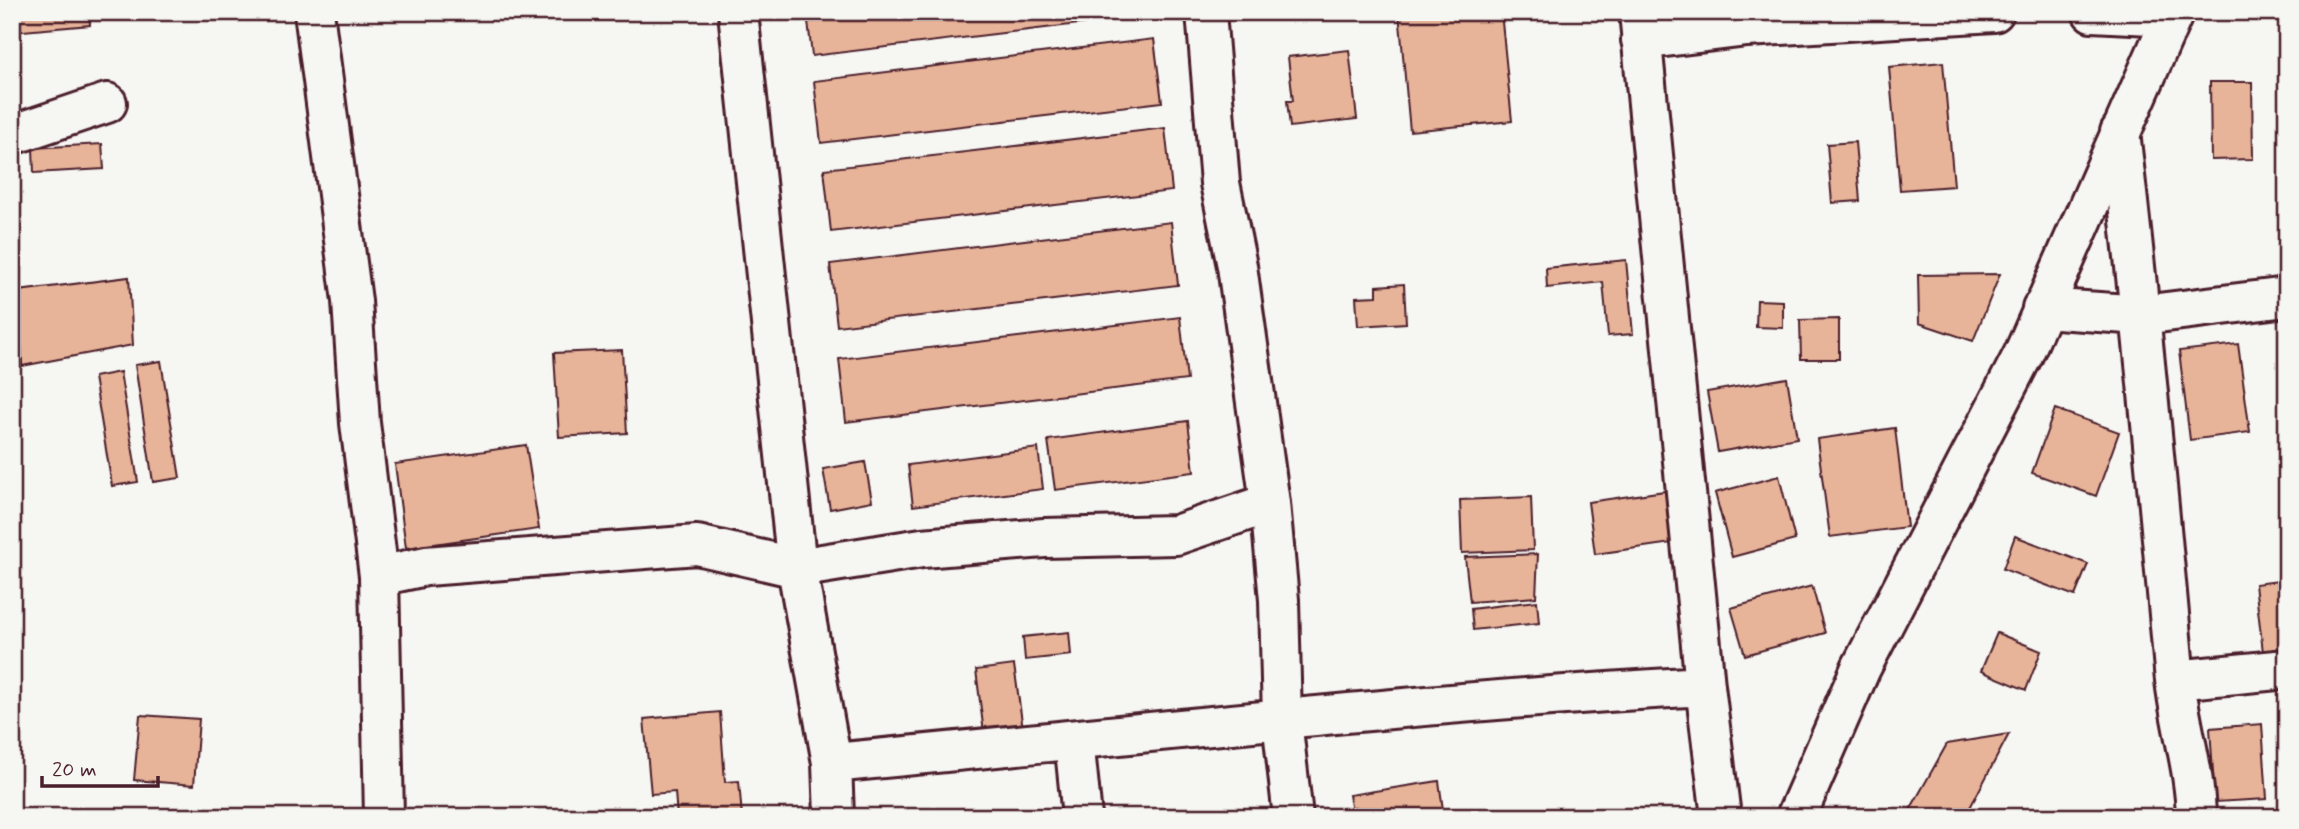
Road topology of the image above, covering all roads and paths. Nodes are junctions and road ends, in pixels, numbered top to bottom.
1 (314, 12) edge
2 (738, 12) edge
3 (1206, 12) edge
4 (1994, 12) edge
5 (2091, 12) edge
6 (2173, 14) edge
7 (1640, 26) edge
8 (107, 103) dead end
9 (2120, 132) junction
10 (12, 135) edge
11 (2287, 297) edge
12 (2042, 309) junction
13 (2142, 315) junction
14 (1270, 503) junction
15 (797, 568) junction
16 (379, 576) junction
17 (2287, 669) edge
18 (2175, 680) junction
19 (1705, 686) junction
20 (1282, 720) junction
21 (1074, 740) junction
22 (832, 764) junction
23 (384, 817) edge
24 (834, 817) edge
25 (1082, 817) edge
26 (1293, 817) edge
27 (1721, 817) edge
28 (1796, 817) edge
29 (2196, 817) edge

1 - 16 street
2 - 15 street
3 - 14 street
4 - 7 street
5 - 6 street
6 - 9 street
7 - 19 street
8 - 10 street
9 - 12 street
9 - 13 street
11 - 13 street
12 - 13 street
12 - 28 street
13 - 18 street
14 - 15 street
14 - 20 street
15 - 16 street
15 - 22 street
16 - 23 street
17 - 18 street
18 - 29 street
19 - 20 street
19 - 27 street
20 - 21 street
20 - 26 street
21 - 22 street
21 - 25 street
22 - 24 street

